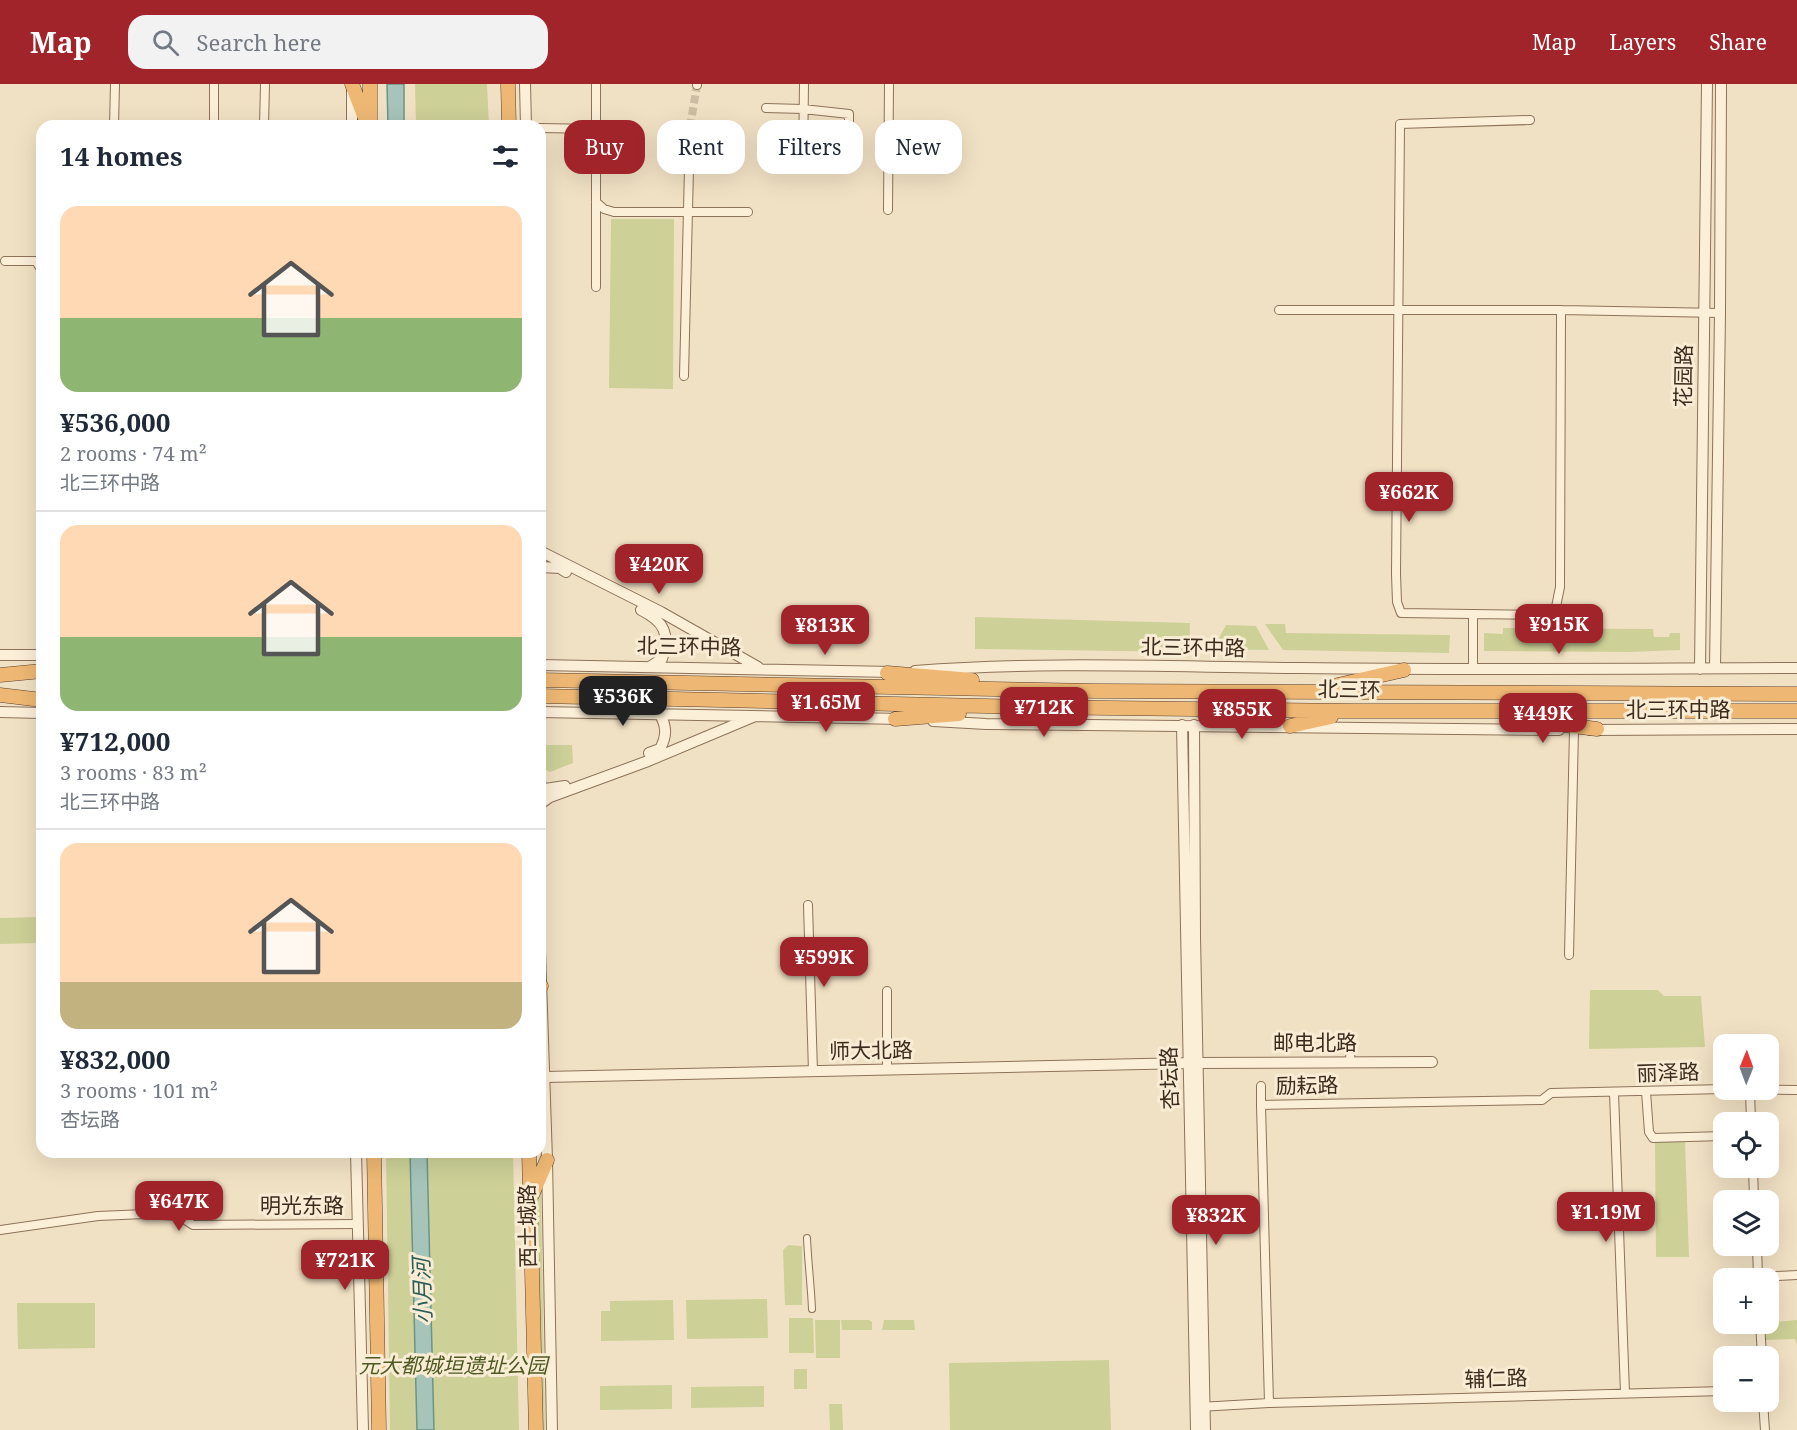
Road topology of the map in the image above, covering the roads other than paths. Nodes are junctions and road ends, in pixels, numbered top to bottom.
1 (115, 84) edge
2 (214, 84) edge
3 (265, 84) edge
4 (352, 84) edge
5 (370, 84) edge
6 (508, 84) edge
7 (525, 84) edge
8 (596, 84) edge
9 (804, 84) edge
10 (889, 84) edge
11 (1707, 84) edge
12 (1721, 84) edge
13 (766, 108) dead end
14 (803, 109) junction
15 (114, 120) edge
16 (214, 120) edge
17 (264, 120) edge
18 (352, 120) edge
19 (367, 120) edge
20 (369, 120) edge
21 (509, 120) edge
22 (526, 120) edge
23 (596, 120) edge
24 (1530, 120) dead end
25 (546, 128) edge
26 (564, 128) edge
27 (596, 174) edge
28 (689, 174) edge
29 (596, 202) junction
30 (888, 210) dead end
31 (689, 212) junction
32 (748, 212) dead end
33 (5, 261) dead end
34 (36, 261) edge
35 (596, 287) dead end
36 (1279, 310) dead end
37 (1397, 310) junction
38 (1562, 310) junction
39 (1704, 313) junction
40 (1720, 313) junction
41 (684, 376) dead end
42 (1703, 396) junction
43 (1719, 396) junction
44 (546, 554) edge
45 (546, 567) edge
46 (1473, 615) junction
47 (0, 655) edge
48 (36, 655) edge
49 (546, 664) edge
50 (650, 667) junction
51 (760, 668) junction
52 (1797, 668) edge
53 (1473, 669) junction
54 (1700, 669) junction
55 (1715, 669) junction
56 (1404, 670) junction
57 (36, 673) edge
58 (887, 673) junction
59 (0, 675) edge
60 (546, 680) edge
61 (1096, 691) junction
62 (1306, 692) junction
63 (36, 694) edge
64 (1797, 694) edge
65 (0, 695) edge
66 (546, 696) edge
67 (36, 699) edge
68 (1029, 707) junction
69 (546, 711) edge
70 (1357, 711) junction
71 (1797, 711) edge
72 (0, 712) edge
73 (36, 712) edge
74 (1463, 712) junction
75 (659, 713) junction
76 (758, 715) junction
77 (895, 719) junction
78 (1182, 725) junction
79 (1194, 725) junction
80 (1290, 726) junction
81 (1597, 729) junction
82 (1797, 729) edge
83 (1574, 730) junction
84 (546, 789) edge
85 (546, 799) edge
86 (808, 905) dead end
87 (1569, 955) dead end
88 (888, 991) dead end
89 (1350, 1036) dead end
90 (1350, 1062) junction
91 (1432, 1062) dead end
92 (1194, 1063) junction
93 (887, 1070) junction
94 (813, 1072) junction
95 (546, 1077) edge
96 (1261, 1086) dead end
97 (1713, 1089) edge
98 (1779, 1090) edge
99 (1797, 1090) edge
100 (1646, 1092) junction
101 (1614, 1093) junction
102 (546, 1105) edge
103 (1261, 1105) junction
104 (1713, 1136) edge
105 (356, 1158) edge
106 (374, 1158) edge
107 (529, 1158) edge
108 (548, 1160) junction
109 (530, 1200) junction
110 (357, 1224) junction
111 (0, 1230) edge
112 (807, 1238) dead end
113 (1797, 1275) edge
114 (1779, 1276) edge
115 (812, 1309) dead end
116 (1713, 1391) edge
117 (1625, 1393) junction
118 (1269, 1403) junction
119 (1200, 1407) junction
120 (1764, 1412) edge
121 (363, 1430) edge
122 (379, 1430) edge
123 (536, 1430) edge
124 (552, 1430) edge
125 (1196, 1430) edge
126 (1205, 1430) edge
127 (1765, 1430) edge

1 - 15 street
2 - 16 street
3 - 17 street
4 - 18 street
4 - 19 highway
5 - 20 highway
6 - 21 highway
7 - 22 street
8 - 23 street
9 - 14 street
10 - 30 street
11 - 39 street, 花园路
12 - 40 street, 花园路
13 - 14 street
14 - 14 street
24 - 37 street
25 - 26 street
27 - 29 street
28 - 31 street
29 - 31 street
29 - 35 street
31 - 32 street
31 - 41 street
33 - 34 street
36 - 37 street
37 - 38 street
37 - 46 street
38 - 39 street
38 - 46 street
39 - 40 street
39 - 42 street, 花园路
40 - 43 street, 花园路
42 - 43 street
42 - 54 street, 花园路
43 - 55 street, 花园路
44 - 51 street
45 - 50 street
46 - 53 street
47 - 48 street
49 - 50 street, 北三环中路
50 - 51 street, 北三环中路
51 - 58 street, 北三环中路
52 - 55 street, 北三环中路
53 - 54 street, 北三环中路
53 - 56 street, 北三环中路
54 - 55 street, 北三环中路
56 - 58 street, 北三环中路
56 - 62 highway
57 - 59 highway
58 - 61 highway
60 - 61 highway, 北三环
61 - 62 highway, 北三环
62 - 64 highway, 北三环
63 - 65 highway
65 - 67 highway
66 - 68 highway, 北三环
68 - 70 highway, 北三环
68 - 77 highway
69 - 75 street, 北三环中路
70 - 74 highway, 北三环
70 - 80 highway
71 - 74 highway, 北三环
72 - 73 street
74 - 81 highway
75 - 76 street, 北三环中路
75 - 84 street
76 - 77 street, 北三环中路
76 - 85 street
77 - 78 street, 北三环中路
78 - 79 street, 北三环中路
78 - 92 street, 杏坛路
79 - 80 street, 北三环中路
79 - 92 street, 杏坛路
80 - 83 street, 北三环中路
81 - 82 street, 北三环中路
81 - 83 street, 北三环中路
83 - 87 street
86 - 94 street
88 - 93 street
89 - 90 street
90 - 91 street, 邮电北路
90 - 92 street, 邮电北路
92 - 93 street, 师大北路
92 - 119 street, 杏坛路
93 - 94 street, 师大北路
94 - 95 street, 师大北路
96 - 103 street
97 - 100 street, 丽泽路
98 - 99 street
100 - 101 street, 丽泽路
100 - 104 street
101 - 103 street, 励耘路
101 - 117 street
102 - 108 street, 西土城路
103 - 118 street, 励耘路
105 - 110 street
106 - 122 highway
107 - 109 highway, 西土城路
108 - 109 highway
108 - 124 street, 西土城路
109 - 123 highway, 西土城路
110 - 111 street, 明光东路
110 - 121 street
112 - 115 street
113 - 114 street
116 - 117 street, 辅仁路
117 - 118 street, 辅仁路
118 - 119 street, 辅仁路
119 - 125 street, 杏坛路
119 - 126 street, 杏坛路
120 - 127 street

